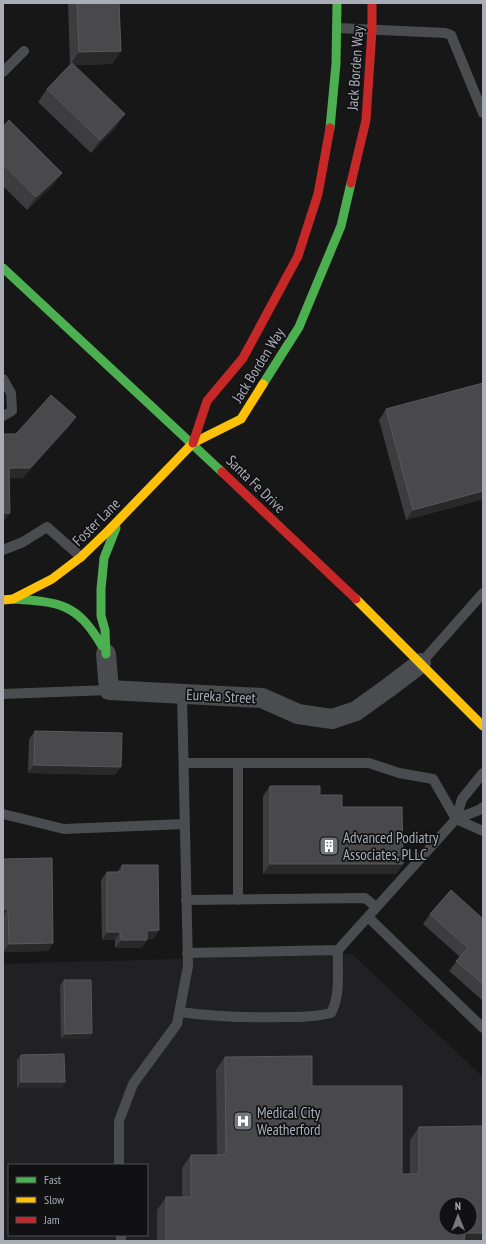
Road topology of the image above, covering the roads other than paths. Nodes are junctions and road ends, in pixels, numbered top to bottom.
1 (337, 3) edge
2 (372, 3) edge
3 (337, 28) junction
4 (372, 30) junction
5 (24, 51) dead end
6 (3, 72) edge
7 (483, 113) edge
8 (3, 268) edge
9 (3, 380) edge
10 (3, 416) edge
11 (193, 443) junction
12 (121, 517) junction
13 (3, 550) edge
14 (81, 557) junction
15 (483, 593) edge
16 (13, 599) junction
17 (3, 600) edge
18 (106, 654) junction
19 (421, 662) junction
20 (109, 690) junction
21 (3, 694) edge
22 (182, 694) junction
23 (483, 726) edge
24 (184, 763) junction
25 (238, 763) junction
26 (483, 774) edge
27 (483, 807) edge
28 (3, 814) edge
29 (456, 819) junction
30 (185, 824) junction
31 (483, 831) edge
32 (186, 900) junction
33 (238, 900) junction
34 (376, 907) junction
35 (368, 917) junction
36 (338, 950) junction
37 (187, 953) junction
38 (180, 1012) junction
39 (483, 1028) edge
40 (119, 1164) edge

1 - 3 main road, Jack Borden Way
2 - 4 main road, Jack Borden Way
3 - 4 lane
3 - 11 main road, Jack Borden Way
4 - 7 lane
4 - 11 main road, Jack Borden Way
5 - 6 lane
8 - 11 main road, Santa Fe Drive
9 - 10 lane
11 - 12 main road, Foster Lane
11 - 19 main road, Santa Fe Drive
12 - 14 main road, Foster Lane
12 - 18 main road
13 - 14 lane
14 - 16 main road, Foster Lane
15 - 19 lane
16 - 17 main road, Foster Lane
16 - 18 main road
18 - 20 street
19 - 22 street, Eureka Street
19 - 23 main road, Santa Fe Drive
20 - 21 lane
20 - 22 street, Eureka Street
22 - 24 lane
24 - 25 lane
24 - 30 lane
25 - 29 lane
25 - 33 lane
26 - 29 lane
27 - 29 lane
28 - 30 lane
29 - 31 lane
29 - 34 lane
30 - 32 lane
32 - 33 lane
32 - 37 lane
33 - 34 lane
34 - 35 lane
35 - 36 lane
35 - 39 lane
36 - 37 lane
36 - 38 lane
37 - 38 lane
38 - 40 lane

